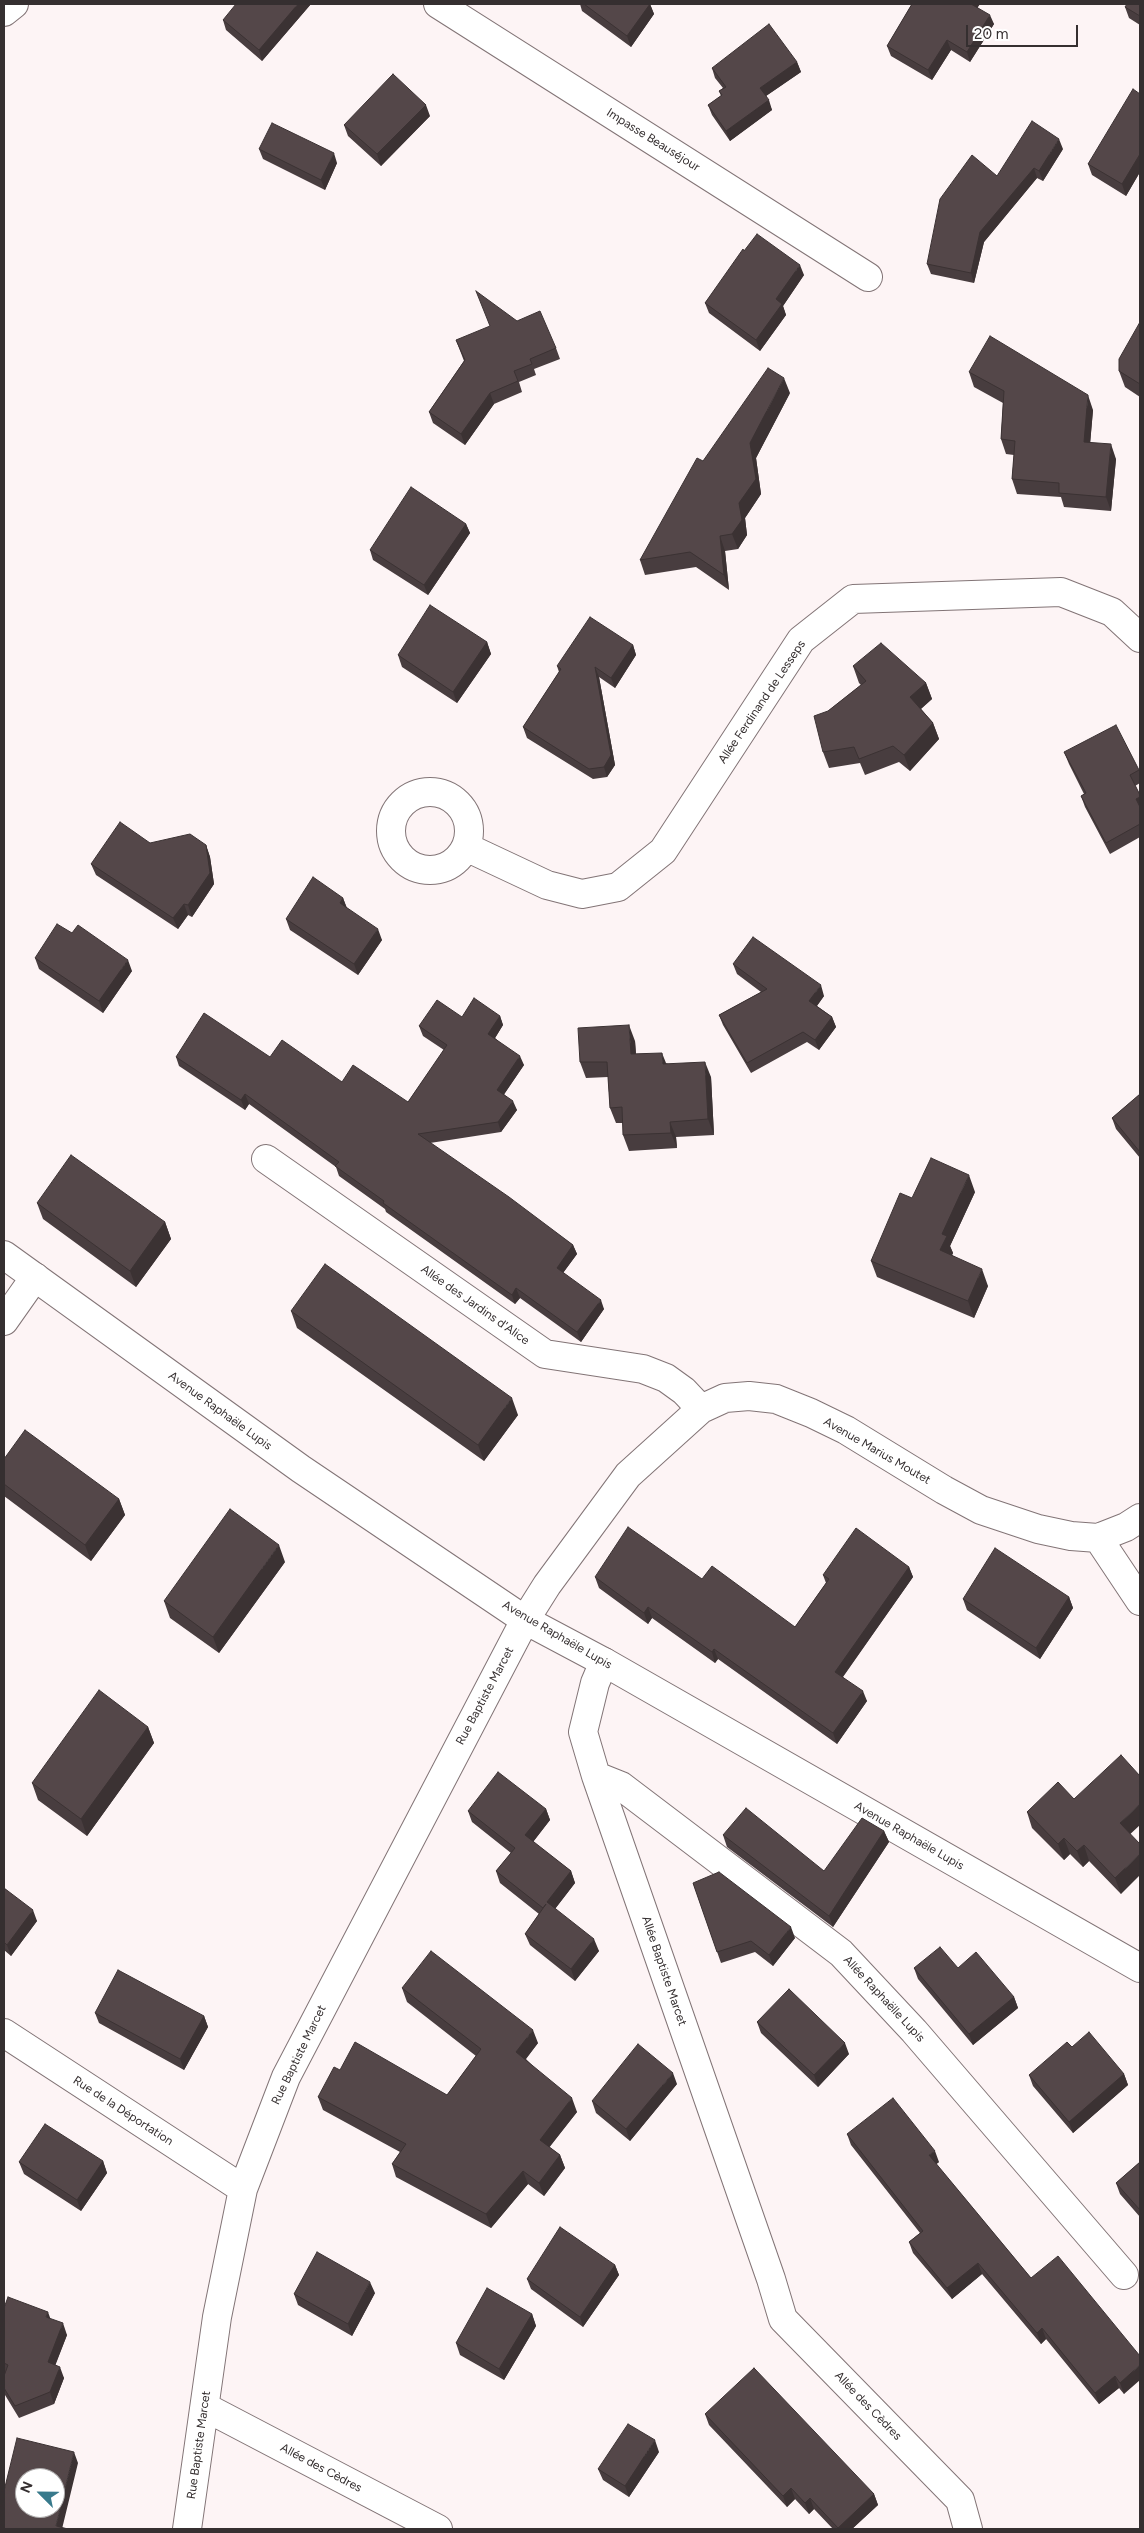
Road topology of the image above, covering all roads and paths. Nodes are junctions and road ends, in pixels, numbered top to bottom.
1 (14, 4) edge
2 (438, 4) edge
3 (4, 12) edge
4 (868, 277) dead end
5 (1138, 629) edge
6 (466, 847) dead end
7 (266, 1159) dead end
8 (4, 1255) edge
9 (35, 1277) junction
10 (4, 1320) edge
11 (702, 1409) junction
12 (1140, 1518) edge
13 (1098, 1538) junction
14 (1140, 1601) edge
15 (525, 1620) junction
16 (604, 1662) junction
17 (596, 1776) junction
18 (1140, 1968) edge
19 (4, 2033) edge
20 (243, 2190) junction
21 (1124, 2275) dead end
22 (772, 2279) joint
23 (205, 2407) junction
24 (187, 2529) edge
25 (438, 2529) edge
26 (968, 2529) edge

1 - 3 street
2 - 4 street, Impasse Beauséjour
5 - 6 street, Allée Ferdinand de Lesseps
7 - 11 street, Allée des Jardins d'Alice
8 - 9 street, Avenue Raphaële Lupis
9 - 10 street
9 - 15 street, Avenue Raphaële Lupis
11 - 13 street, Avenue Marius Moutet
11 - 15 street, Avenue Marius Moutet
12 - 13 street, Avenue Marius Moutet
13 - 14 street
15 - 16 street, Avenue Raphaële Lupis
15 - 20 street, Rue Baptiste Marcet
16 - 17 street, Allée Baptiste Marcet
16 - 18 street, Avenue Raphaële Lupis
17 - 21 street, Allée Raphaëlle Lupis
17 - 22 street, Allée Baptiste Marcet
19 - 20 street, Rue de la Déportation
20 - 23 street, Rue Baptiste Marcet
22 - 26 street, Allée des Cèdres
23 - 24 street, Rue Baptiste Marcet
23 - 25 street, Allée des Cèdres

